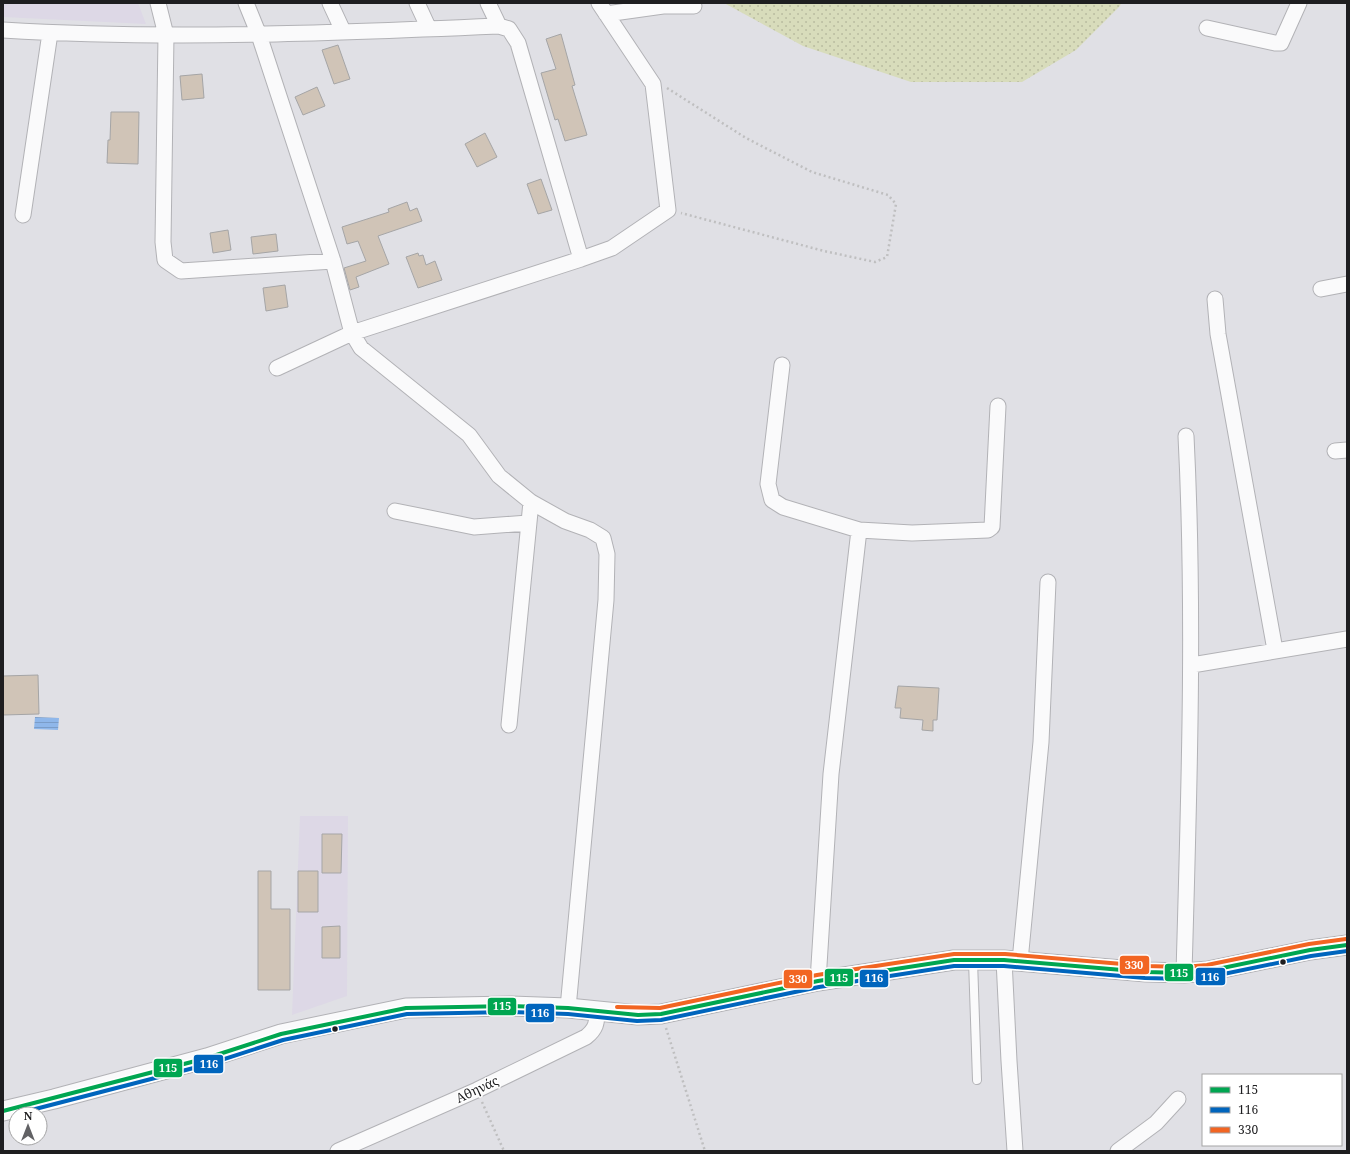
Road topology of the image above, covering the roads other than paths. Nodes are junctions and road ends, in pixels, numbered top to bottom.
1 (158, 3) edge
2 (246, 3) edge
3 (330, 3) edge
4 (417, 3) edge
5 (488, 3) edge
6 (1299, 3) edge
7 (694, 6) dead end
8 (602, 8) edge
9 (499, 26) junction
10 (1207, 28) dead end
11 (429, 29) junction
12 (3, 30) edge
13 (343, 31) junction
14 (50, 33) junction
15 (166, 35) junction
16 (259, 35) junction
17 (23, 215) dead end
18 (581, 259) junction
19 (333, 261) junction
20 (1347, 284) edge
21 (1321, 289) dead end
22 (1215, 299) dead end
23 (352, 333) junction
24 (782, 365) dead end
25 (277, 368) dead end
26 (998, 406) dead end
27 (1186, 436) dead end
28 (531, 502) junction
29 (395, 512) dead end
30 (528, 523) junction
31 (859, 530) junction
32 (1048, 582) dead end
33 (1347, 639) edge
34 (1275, 650) junction
35 (1192, 665) junction
36 (508, 725) dead end
37 (1347, 945) edge
38 (973, 960) junction
39 (1012, 960) junction
40 (1184, 973) junction
41 (818, 981) junction
42 (568, 1008) junction
43 (597, 1011) junction
44 (978, 1080) dead end
45 (1178, 1100) dead end
46 (3, 1111) edge
47 (338, 1151) edge
48 (1015, 1151) edge
49 (1118, 1151) edge

1 - 15 street
2 - 16 street
3 - 13 street
4 - 11 street
5 - 9 street
6 - 10 street
7 - 8 street
8 - 18 street
9 - 11 street
9 - 18 street
11 - 13 street
12 - 14 street
13 - 16 street
14 - 15 street
14 - 17 street
15 - 16 street
15 - 19 street
16 - 19 street
18 - 23 street
19 - 23 street
20 - 21 street
22 - 34 street
23 - 25 street
23 - 28 street
24 - 31 street
26 - 31 street
27 - 35 street
28 - 30 street
28 - 42 street
29 - 30 street
30 - 36 street
31 - 41 street
32 - 39 street
33 - 34 street
34 - 35 street
35 - 40 street
37 - 40 street
38 - 39 street
38 - 41 street
38 - 44 lane
39 - 40 street
39 - 48 street
41 - 43 street
42 - 43 street
42 - 46 street
43 - 47 street, Αθηνάς
45 - 49 street

